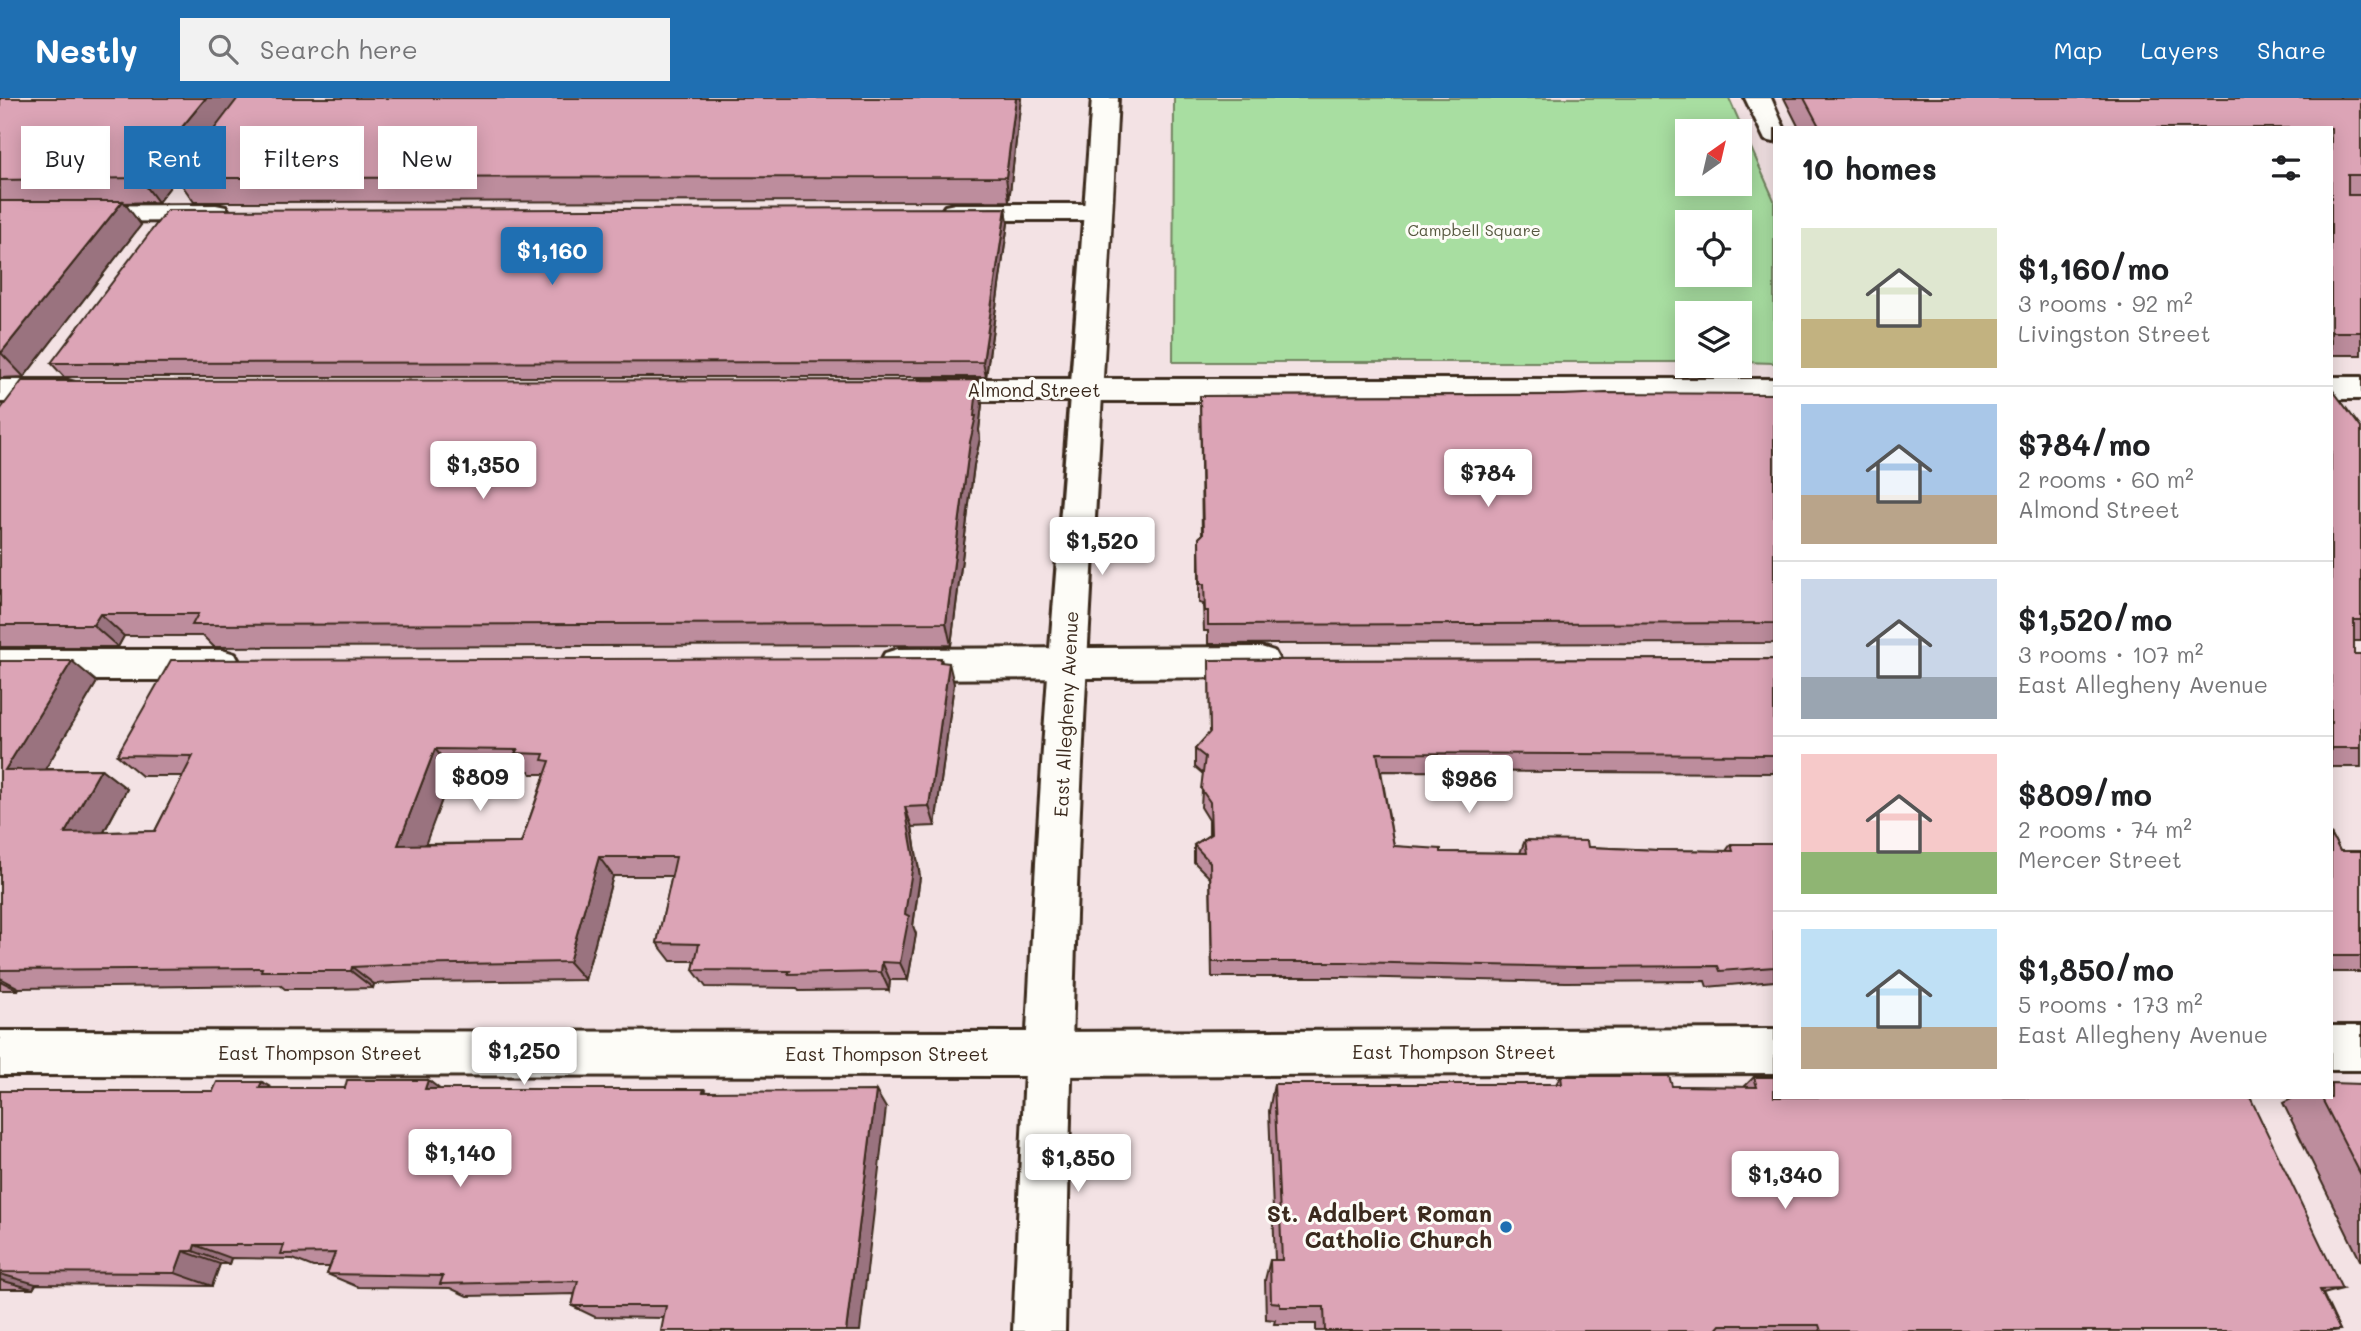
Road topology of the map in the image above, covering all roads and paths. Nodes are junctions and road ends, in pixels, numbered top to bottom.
1 (1105, 98) edge
2 (1758, 98) edge
3 (1773, 132) edge
4 (187, 189) edge
5 (931, 212) edge
6 (1097, 212) junction
7 (170, 213) junction
8 (239, 213) edge
9 (0, 214) edge
10 (146, 244) edge
11 (58, 360) edge
12 (2333, 388) edge
13 (2361, 388) edge
14 (894, 390) edge
15 (1088, 390) junction
16 (1773, 390) edge
17 (34, 391) junction
18 (89, 391) edge
19 (7, 405) edge
20 (1289, 662) edge
21 (1068, 663) junction
22 (860, 664) edge
23 (0, 665) edge
24 (250, 665) edge
25 (2333, 1048) edge
26 (2361, 1048) edge
27 (1773, 1051) edge
28 (0, 1053) edge
29 (1048, 1054) junction
30 (1039, 1331) edge

1 - 6 street, East Allegheny Avenue
2 - 3 street
4 - 7 street
5 - 6 street
6 - 15 street, East Allegheny Avenue
7 - 8 street
7 - 9 street
7 - 10 street
11 - 17 street
12 - 13 street
14 - 15 street, Almond Street
15 - 16 street, Almond Street
15 - 21 street, East Allegheny Avenue
17 - 18 street
17 - 19 street
20 - 21 street
21 - 22 street
21 - 29 street, East Allegheny Avenue
23 - 24 street
25 - 26 street
27 - 29 street, East Thompson Street
28 - 29 street, East Thompson Street
29 - 30 street, East Allegheny Avenue

